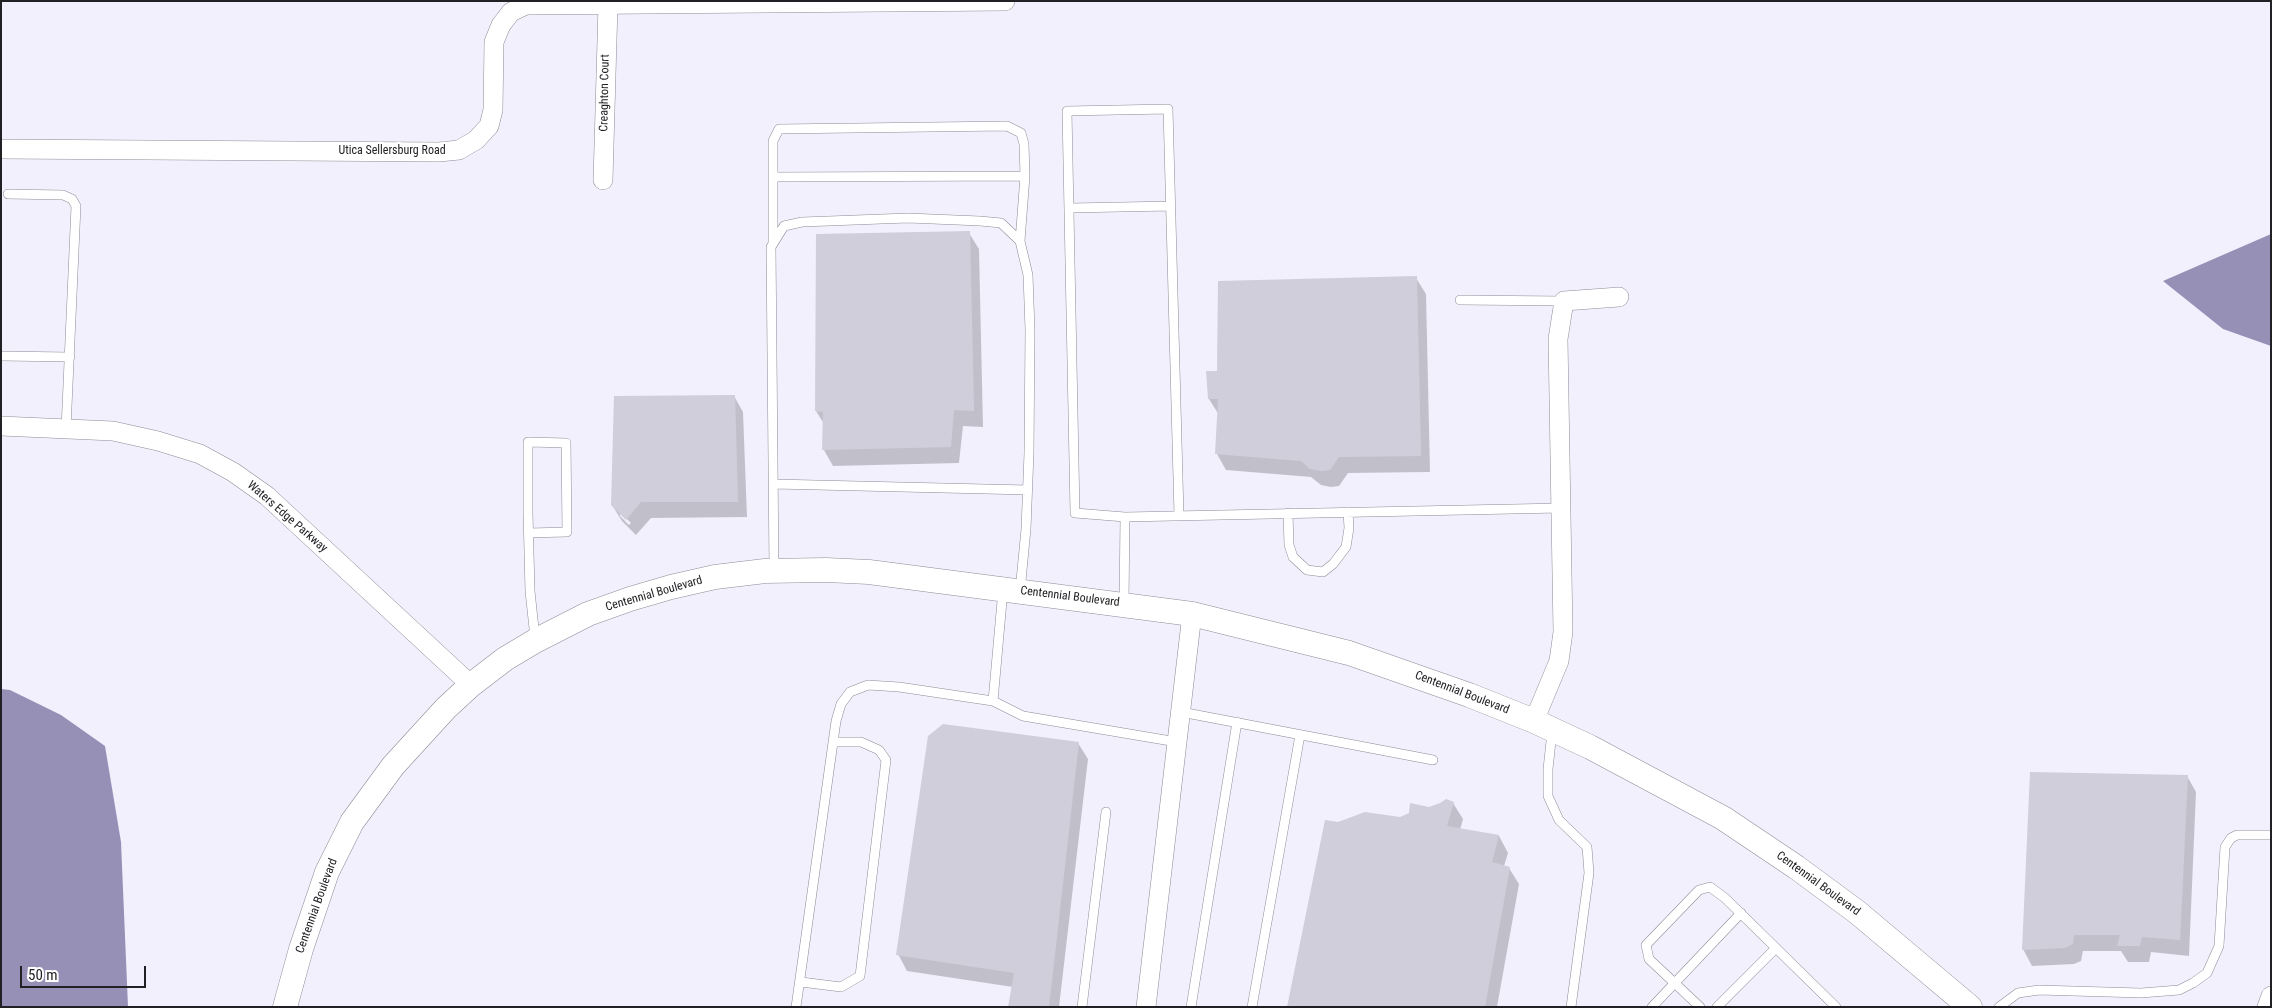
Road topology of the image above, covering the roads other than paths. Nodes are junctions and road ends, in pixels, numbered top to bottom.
1 (997, 1) edge
2 (1005, 1) edge
3 (608, 5) junction
4 (1, 149) edge
5 (773, 176) junction
6 (1025, 176) junction
7 (603, 180) dead end
8 (8, 194) dead end
9 (1171, 206) junction
10 (1070, 208) junction
11 (1020, 241) junction
12 (774, 244) junction
13 (1619, 297) dead end
14 (1460, 300) dead end
15 (1564, 300) junction
16 (1, 356) edge
17 (70, 357) junction
18 (1, 426) edge
19 (66, 429) junction
20 (774, 484) junction
21 (1028, 490) junction
22 (1561, 508) junction
23 (1348, 512) junction
24 (1288, 513) junction
25 (1179, 515) junction
26 (1125, 517) junction
27 (529, 534) junction
28 (774, 571) junction
29 (1011, 590) junction
30 (1124, 604) junction
31 (1192, 614) junction
32 (536, 641) junction
33 (471, 685) junction
34 (993, 701) junction
35 (1180, 712) junction
36 (1236, 722) junction
37 (1543, 725) junction
38 (1300, 735) junction
39 (833, 742) junction
40 (1177, 742) junction
41 (1433, 760) dead end
42 (1106, 812) dead end
43 (2271, 835) edge
44 (1741, 913) junction
45 (1776, 948) junction
46 (801, 982) junction
47 (1675, 982) junction
48 (2271, 996) edge
49 (285, 1007) edge
50 (796, 1007) edge
51 (1082, 1007) edge
52 (1146, 1007) edge
53 (1191, 1007) edge
54 (1252, 1007) edge
55 (1571, 1007) edge
56 (1652, 1007) edge
57 (1700, 1007) edge
58 (1717, 1007) edge
59 (1836, 1007) edge
60 (1970, 1007) edge
61 (1999, 1007) edge
62 (2267, 1007) edge

1 - 2 street, Utica Sellersburg Road
1 - 3 street, Utica Sellersburg Road
3 - 4 street, Utica Sellersburg Road
3 - 7 street, Creaghton Court
5 - 6 lane
5 - 6 lane
5 - 12 lane
6 - 11 lane
8 - 17 lane
9 - 10 lane
9 - 10 lane
9 - 25 lane
10 - 26 lane
11 - 12 lane
11 - 21 lane
12 - 20 lane
13 - 15 street
14 - 15 lane
15 - 22 street
16 - 17 lane
17 - 19 lane
18 - 19 street, Waters Edge Parkway
19 - 33 street, Waters Edge Parkway
20 - 21 lane
20 - 28 lane
21 - 29 lane
22 - 23 lane
22 - 37 street
23 - 24 lane
23 - 24 lane
24 - 25 lane
25 - 26 lane
26 - 30 lane
27 - 27 lane
27 - 32 lane
28 - 29 street, Centennial Boulevard
28 - 32 street, Centennial Boulevard
29 - 30 street, Centennial Boulevard
29 - 34 lane
30 - 31 street, Centennial Boulevard
31 - 35 street
31 - 37 street, Centennial Boulevard
32 - 33 street, Centennial Boulevard
33 - 49 street, Centennial Boulevard
34 - 39 lane
34 - 40 lane
35 - 36 lane
35 - 40 street
36 - 38 lane
36 - 53 lane
37 - 55 lane
37 - 60 street, Centennial Boulevard
38 - 41 lane
38 - 54 lane
39 - 46 lane
39 - 46 lane
40 - 52 street
42 - 51 lane
43 - 61 lane
44 - 45 lane
44 - 47 lane
44 - 47 lane
45 - 58 lane
45 - 59 lane
46 - 50 lane
47 - 56 lane
47 - 57 lane
48 - 62 street

